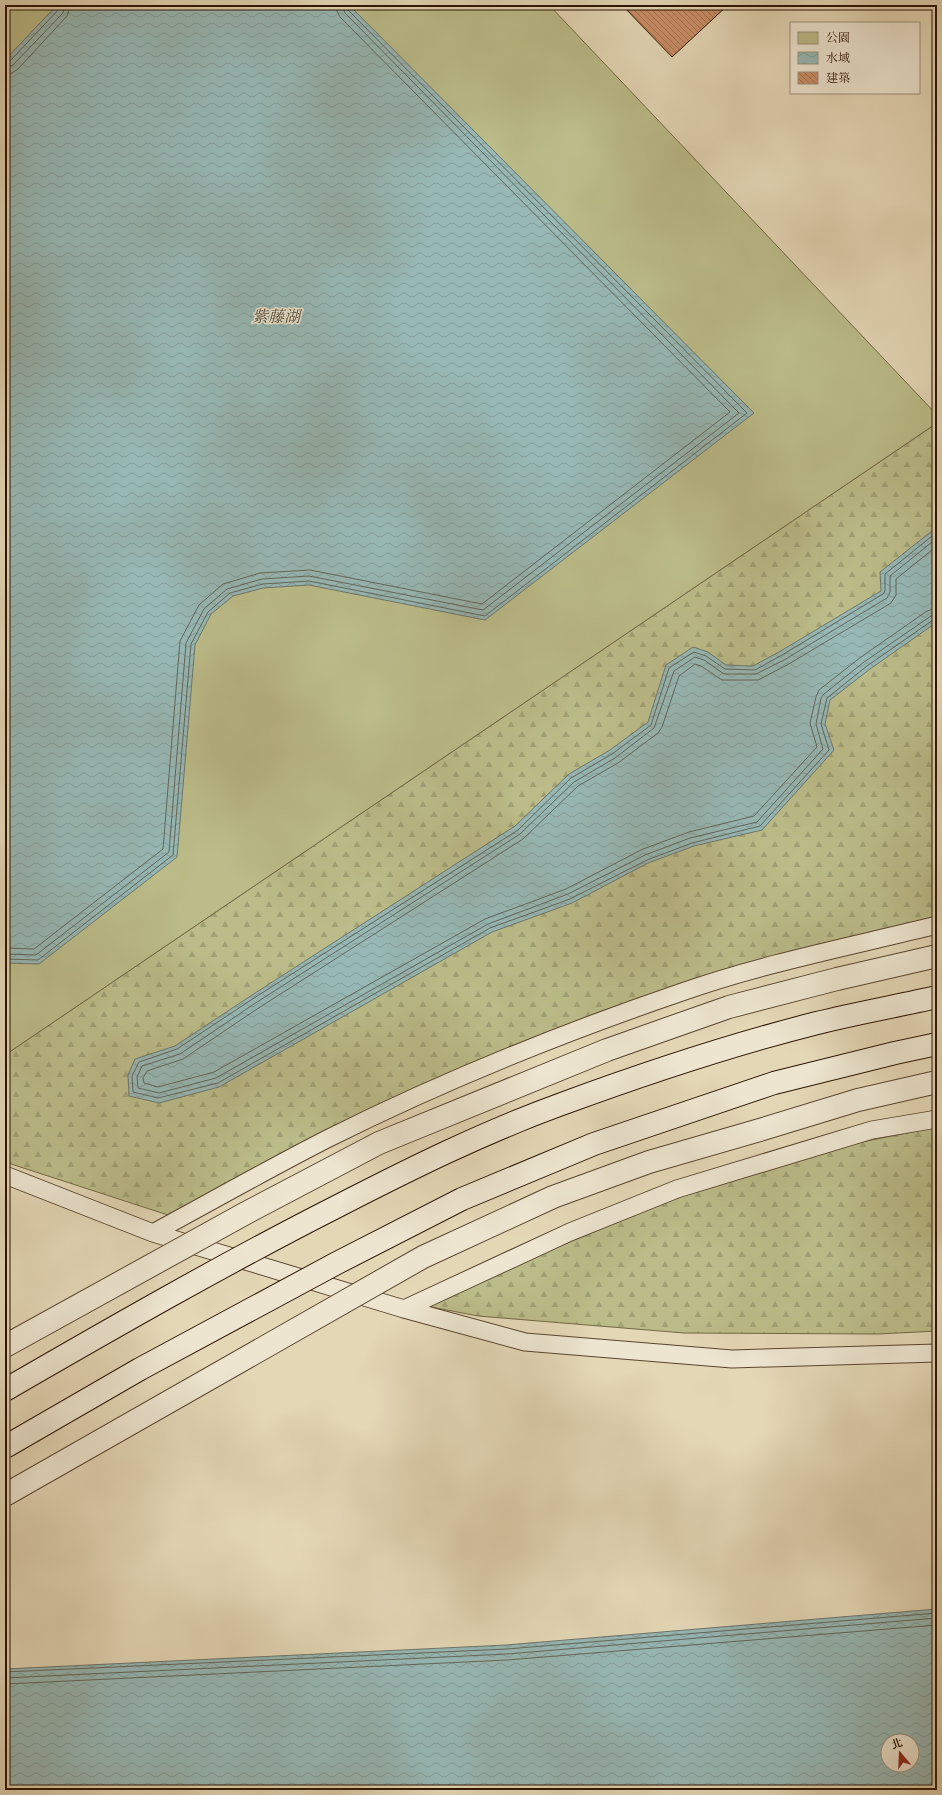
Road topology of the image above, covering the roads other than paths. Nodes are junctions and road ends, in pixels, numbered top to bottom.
1 (937, 925) edge
2 (937, 956) edge
3 (937, 997) edge
4 (937, 1044) edge
5 (937, 1082) edge
6 (937, 1119) edge
7 (5, 1175) edge
8 (153, 1232) junction
9 (404, 1309) junction
10 (5, 1346) edge
11 (937, 1353) edge
12 (5, 1390) edge
13 (5, 1447) edge
14 (5, 1495) edge

1 - 8 lane
2 - 10 street, bridge
3 - 12 street, bridge
4 - 13 street, bridge
5 - 14 street, bridge
6 - 9 lane
7 - 8 lane
8 - 9 lane
9 - 11 lane

